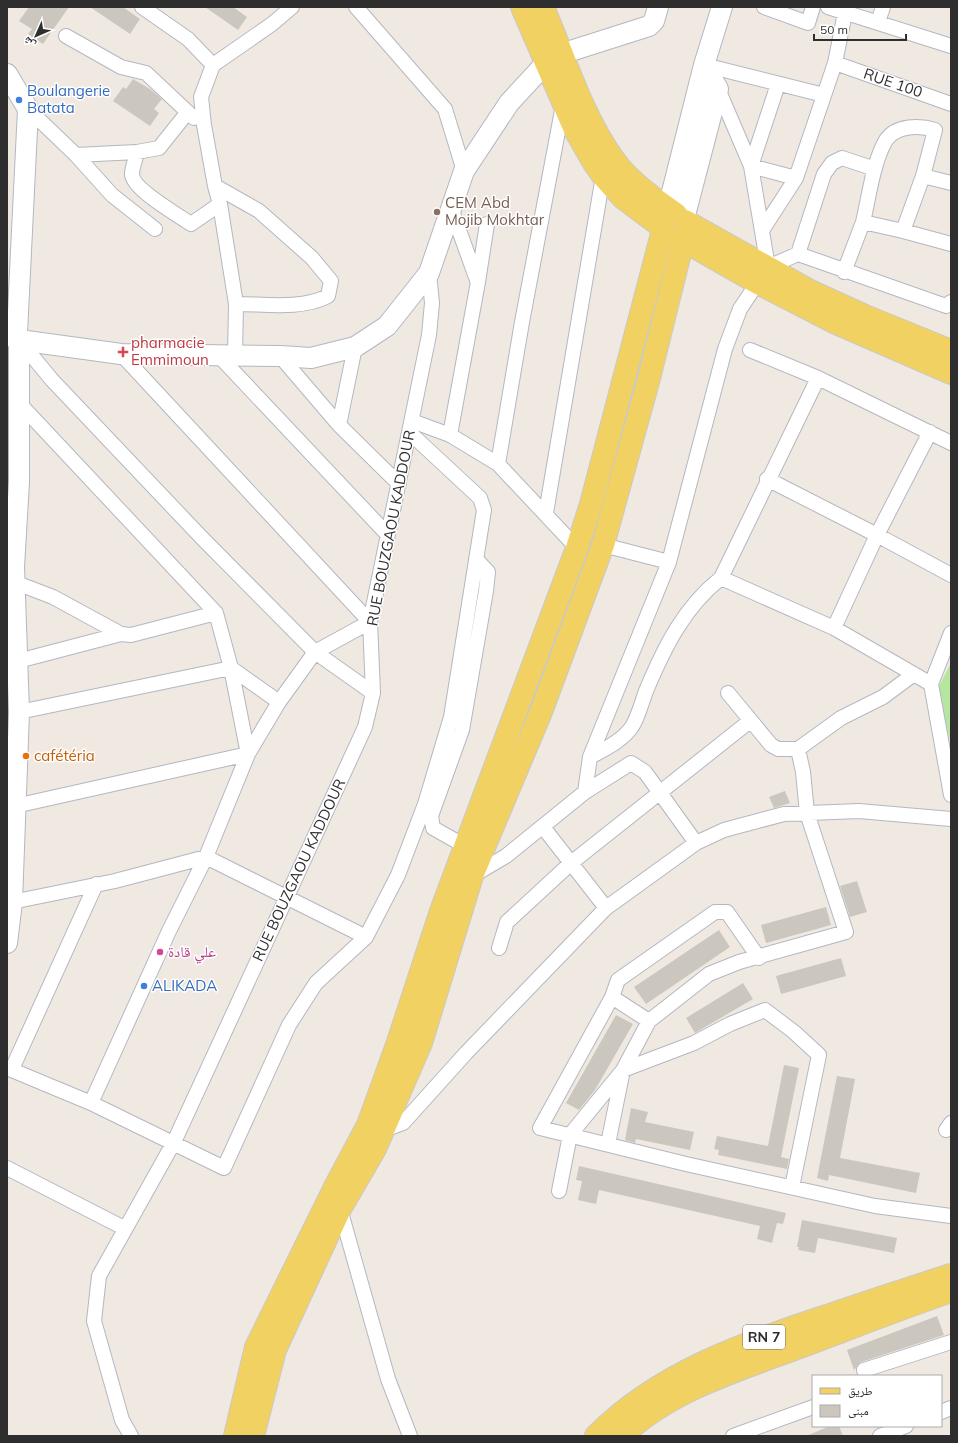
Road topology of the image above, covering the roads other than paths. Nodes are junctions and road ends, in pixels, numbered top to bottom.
1 (142, 7) edge
2 (356, 7) edge
3 (522, 7) edge
4 (543, 7) edge
5 (658, 7) edge
6 (722, 7) edge
7 (764, 7) edge
8 (813, 7) edge
9 (828, 7) edge
10 (883, 7) edge
11 (285, 9) edge
12 (845, 13) junction
13 (878, 22) junction
14 (66, 36) dead end
15 (951, 46) edge
16 (553, 59) junction
17 (835, 63) junction
18 (213, 65) junction
19 (704, 65) junction
20 (7, 74) edge
21 (778, 84) junction
22 (718, 89) junction
23 (824, 95) junction
24 (563, 103) junction
25 (951, 104) edge
26 (28, 109) junction
27 (187, 113) junction
28 (204, 125) junction
29 (137, 152) junction
30 (76, 155) junction
31 (751, 166) junction
32 (608, 168) junction
33 (875, 168) junction
34 (464, 171) junction
35 (923, 176) junction
36 (796, 178) junction
37 (951, 183) edge
38 (215, 186) junction
39 (220, 204) junction
40 (451, 208) junction
41 (863, 222) junction
42 (487, 224) dead end
43 (675, 224) junction
44 (155, 229) dead end
45 (763, 229) junction
46 (903, 231) junction
47 (951, 244) edge
48 (798, 254) junction
49 (844, 272) junction
50 (429, 273) junction
51 (762, 275) junction
52 (478, 282) junction
53 (951, 302) edge
54 (236, 304) junction
55 (13, 340) edge
56 (355, 347) junction
57 (750, 350) dead end
58 (951, 351) edge
59 (121, 354) junction
60 (227, 356) junction
61 (280, 356) junction
62 (951, 373) edge
63 (818, 378) junction
64 (15, 399) edge
65 (340, 425) junction
66 (411, 427) junction
67 (930, 432) junction
68 (450, 436) junction
69 (951, 443) edge
70 (498, 464) junction
71 (767, 479) junction
72 (19, 482) junction
73 (399, 484) junction
74 (546, 513) junction
75 (7, 528) edge
76 (387, 534) junction
77 (877, 535) junction
78 (603, 545) junction
79 (577, 548) junction
80 (476, 559) junction
81 (669, 562) junction
82 (12, 571) edge
83 (951, 576) edge
84 (721, 578) junction
85 (216, 613) junction
86 (370, 622) junction
87 (834, 628) junction
88 (951, 633) edge
89 (121, 634) junction
90 (315, 652) junction
91 (18, 661) junction
92 (231, 668) junction
93 (914, 674) junction
94 (931, 684) junction
95 (373, 693) junction
96 (728, 693) dead end
97 (279, 702) junction
98 (19, 712) junction
99 (750, 721) junction
100 (798, 749) junction
101 (248, 754) junction
102 (590, 758) junction
103 (585, 792) junction
104 (660, 793) junction
105 (951, 795) edge
106 (15, 806) junction
107 (807, 813) junction
108 (951, 819) edge
109 (544, 827) junction
110 (696, 843) junction
111 (465, 846) junction
112 (206, 857) junction
113 (571, 863) junction
114 (472, 876) junction
115 (96, 884) junction
116 (286, 897) junction
117 (12, 902) junction
118 (606, 908) junction
119 (366, 937) junction
120 (7, 943) edge
121 (500, 948) dead end
122 (759, 958) junction
123 (612, 998) junction
124 (649, 1021) junction
125 (10, 1069) edge
126 (623, 1070) junction
127 (91, 1103) junction
128 (376, 1127) junction
129 (570, 1135) junction
130 (174, 1142) junction
131 (608, 1144) junction
132 (7, 1168) edge
133 (792, 1187) junction
134 (559, 1191) dead end
135 (340, 1209) junction
136 (951, 1216) edge
137 (124, 1228) junction
138 (950, 1285) edge
139 (951, 1342) edge
140 (866, 1375) edge
141 (812, 1407) edge
142 (903, 1427) edge
143 (131, 1436) edge
144 (235, 1436) edge
145 (253, 1436) edge
146 (410, 1436) edge
147 (596, 1436) edge
148 (622, 1436) edge
149 (733, 1436) edge
150 (880, 1436) edge

1 - 18 street
2 - 34 street
3 - 16 main road
4 - 16 main road
5 - 16 street
6 - 19 street
7 - 8 street
9 - 12 street
10 - 13 street
11 - 18 street
12 - 13 street
12 - 17 street
13 - 15 street
14 - 27 street
16 - 24 main road
16 - 32 main road
16 - 34 street
17 - 23 street
17 - 25 street, RUE 100
18 - 28 street
19 - 21 street
19 - 22 street
19 - 43 street
20 - 26 street
21 - 23 street
21 - 31 street
22 - 31 street
22 - 43 street
23 - 36 street
24 - 32 main road
24 - 70 street
26 - 30 street
26 - 55 street
27 - 28 street
27 - 29 street
28 - 38 street
29 - 30 street
29 - 39 street
30 - 44 street
31 - 36 street
31 - 45 street
32 - 43 main road
32 - 74 street
33 - 35 street
33 - 41 street
33 - 48 street
34 - 40 street
35 - 37 street
35 - 46 street
36 - 45 street
38 - 39 street
38 - 54 street
39 - 54 street
40 - 50 street
40 - 52 street
41 - 46 street
41 - 49 street
42 - 52 street
43 - 51 main road
43 - 78 main road
43 - 79 main road
45 - 51 street
46 - 47 street
48 - 49 street
48 - 51 street
49 - 53 street
50 - 56 street
50 - 66 street, RUE BOUZGAOU KADDOUR
51 - 58 main road
51 - 62 main road
51 - 81 street
52 - 68 street
54 - 60 street
55 - 59 street
55 - 64 street
55 - 90 street
56 - 61 street
56 - 65 street
57 - 63 street
59 - 60 street
59 - 86 street
60 - 61 street
60 - 76 street
61 - 65 street
63 - 67 street
63 - 71 street
64 - 72 street
64 - 85 street
65 - 73 street
66 - 68 street
66 - 73 street, RUE BOUZGAOU KADDOUR
66 - 80 street
67 - 69 street
67 - 77 street
68 - 70 street
70 - 74 street
71 - 77 street
71 - 84 street
72 - 75 street
72 - 82 street
73 - 76 street, RUE BOUZGAOU KADDOUR
74 - 79 street
76 - 86 street, RUE BOUZGAOU KADDOUR
77 - 83 street
77 - 87 street
78 - 81 street
78 - 114 main road
79 - 111 main road
80 - 111 street
80 - 119 street
81 - 102 street
82 - 89 street
82 - 91 street
84 - 87 street
84 - 102 street
85 - 89 street
85 - 92 street
86 - 90 street
86 - 95 street, RUE BOUZGAOU KADDOUR
87 - 93 street
88 - 94 street
89 - 91 street
90 - 95 street
90 - 97 street
91 - 98 street
92 - 97 street
92 - 98 street
92 - 101 street
93 - 94 street
93 - 100 street
94 - 105 street
95 - 116 street, RUE BOUZGAOU KADDOUR
96 - 99 street
97 - 101 street
98 - 106 street
99 - 100 street
99 - 104 street
100 - 107 street
101 - 106 street
101 - 112 street
102 - 103 street
103 - 104 street
103 - 109 street
104 - 110 street
104 - 113 street
106 - 117 street
107 - 108 street
107 - 110 street
107 - 122 street
109 - 113 street
109 - 114 street
110 - 118 street
111 - 128 main road
112 - 115 street
112 - 116 street
112 - 127 street
113 - 118 street
113 - 121 street
114 - 128 main road
115 - 117 street
115 - 125 street
116 - 119 street
116 - 130 street, RUE BOUZGAOU KADDOUR
117 - 120 street
118 - 128 street
119 - 130 street
122 - 123 street
122 - 124 street
123 - 124 street
123 - 129 street
124 - 126 street
125 - 127 street
126 - 129 street
126 - 131 street
126 - 133 street
127 - 130 street
128 - 135 main road
128 - 144 main road
129 - 131 street
129 - 134 street
130 - 137 street, RUE BOUZGAOU KADDOUR
131 - 133 street
132 - 137 street
133 - 136 street
135 - 145 main road
135 - 146 street
137 - 143 street, RUE BOUZGAOU KADDOUR
138 - 147 main road, RN 7
138 - 148 main road, RN 7
139 - 140 street
141 - 149 street
142 - 150 street

